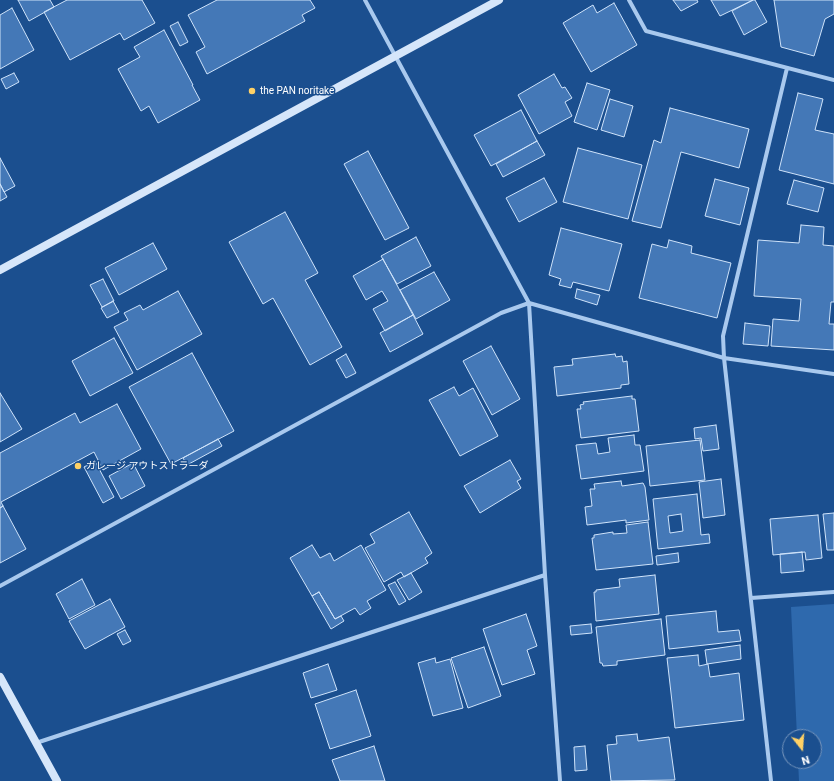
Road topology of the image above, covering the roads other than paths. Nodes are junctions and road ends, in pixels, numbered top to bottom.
1 (365, 0) edge
2 (499, 0) edge
3 (629, 0) edge
4 (395, 56) junction
5 (787, 68) junction
6 (834, 80) edge
7 (0, 270) edge
8 (529, 303) junction
9 (724, 358) junction
10 (834, 374) edge
11 (545, 575) junction
12 (0, 586) edge
13 (834, 592) edge
14 (750, 598) junction
15 (0, 677) edge
16 (36, 743) junction
17 (57, 781) edge
18 (560, 781) edge
19 (771, 781) edge

1 - 4 street
2 - 4 street
3 - 5 street
4 - 7 street
4 - 8 street
5 - 6 street
5 - 9 street
8 - 9 street
8 - 11 street
8 - 12 street
9 - 10 street
9 - 14 street
11 - 16 street
11 - 18 street
13 - 14 street
14 - 19 street
15 - 16 street
16 - 17 street

